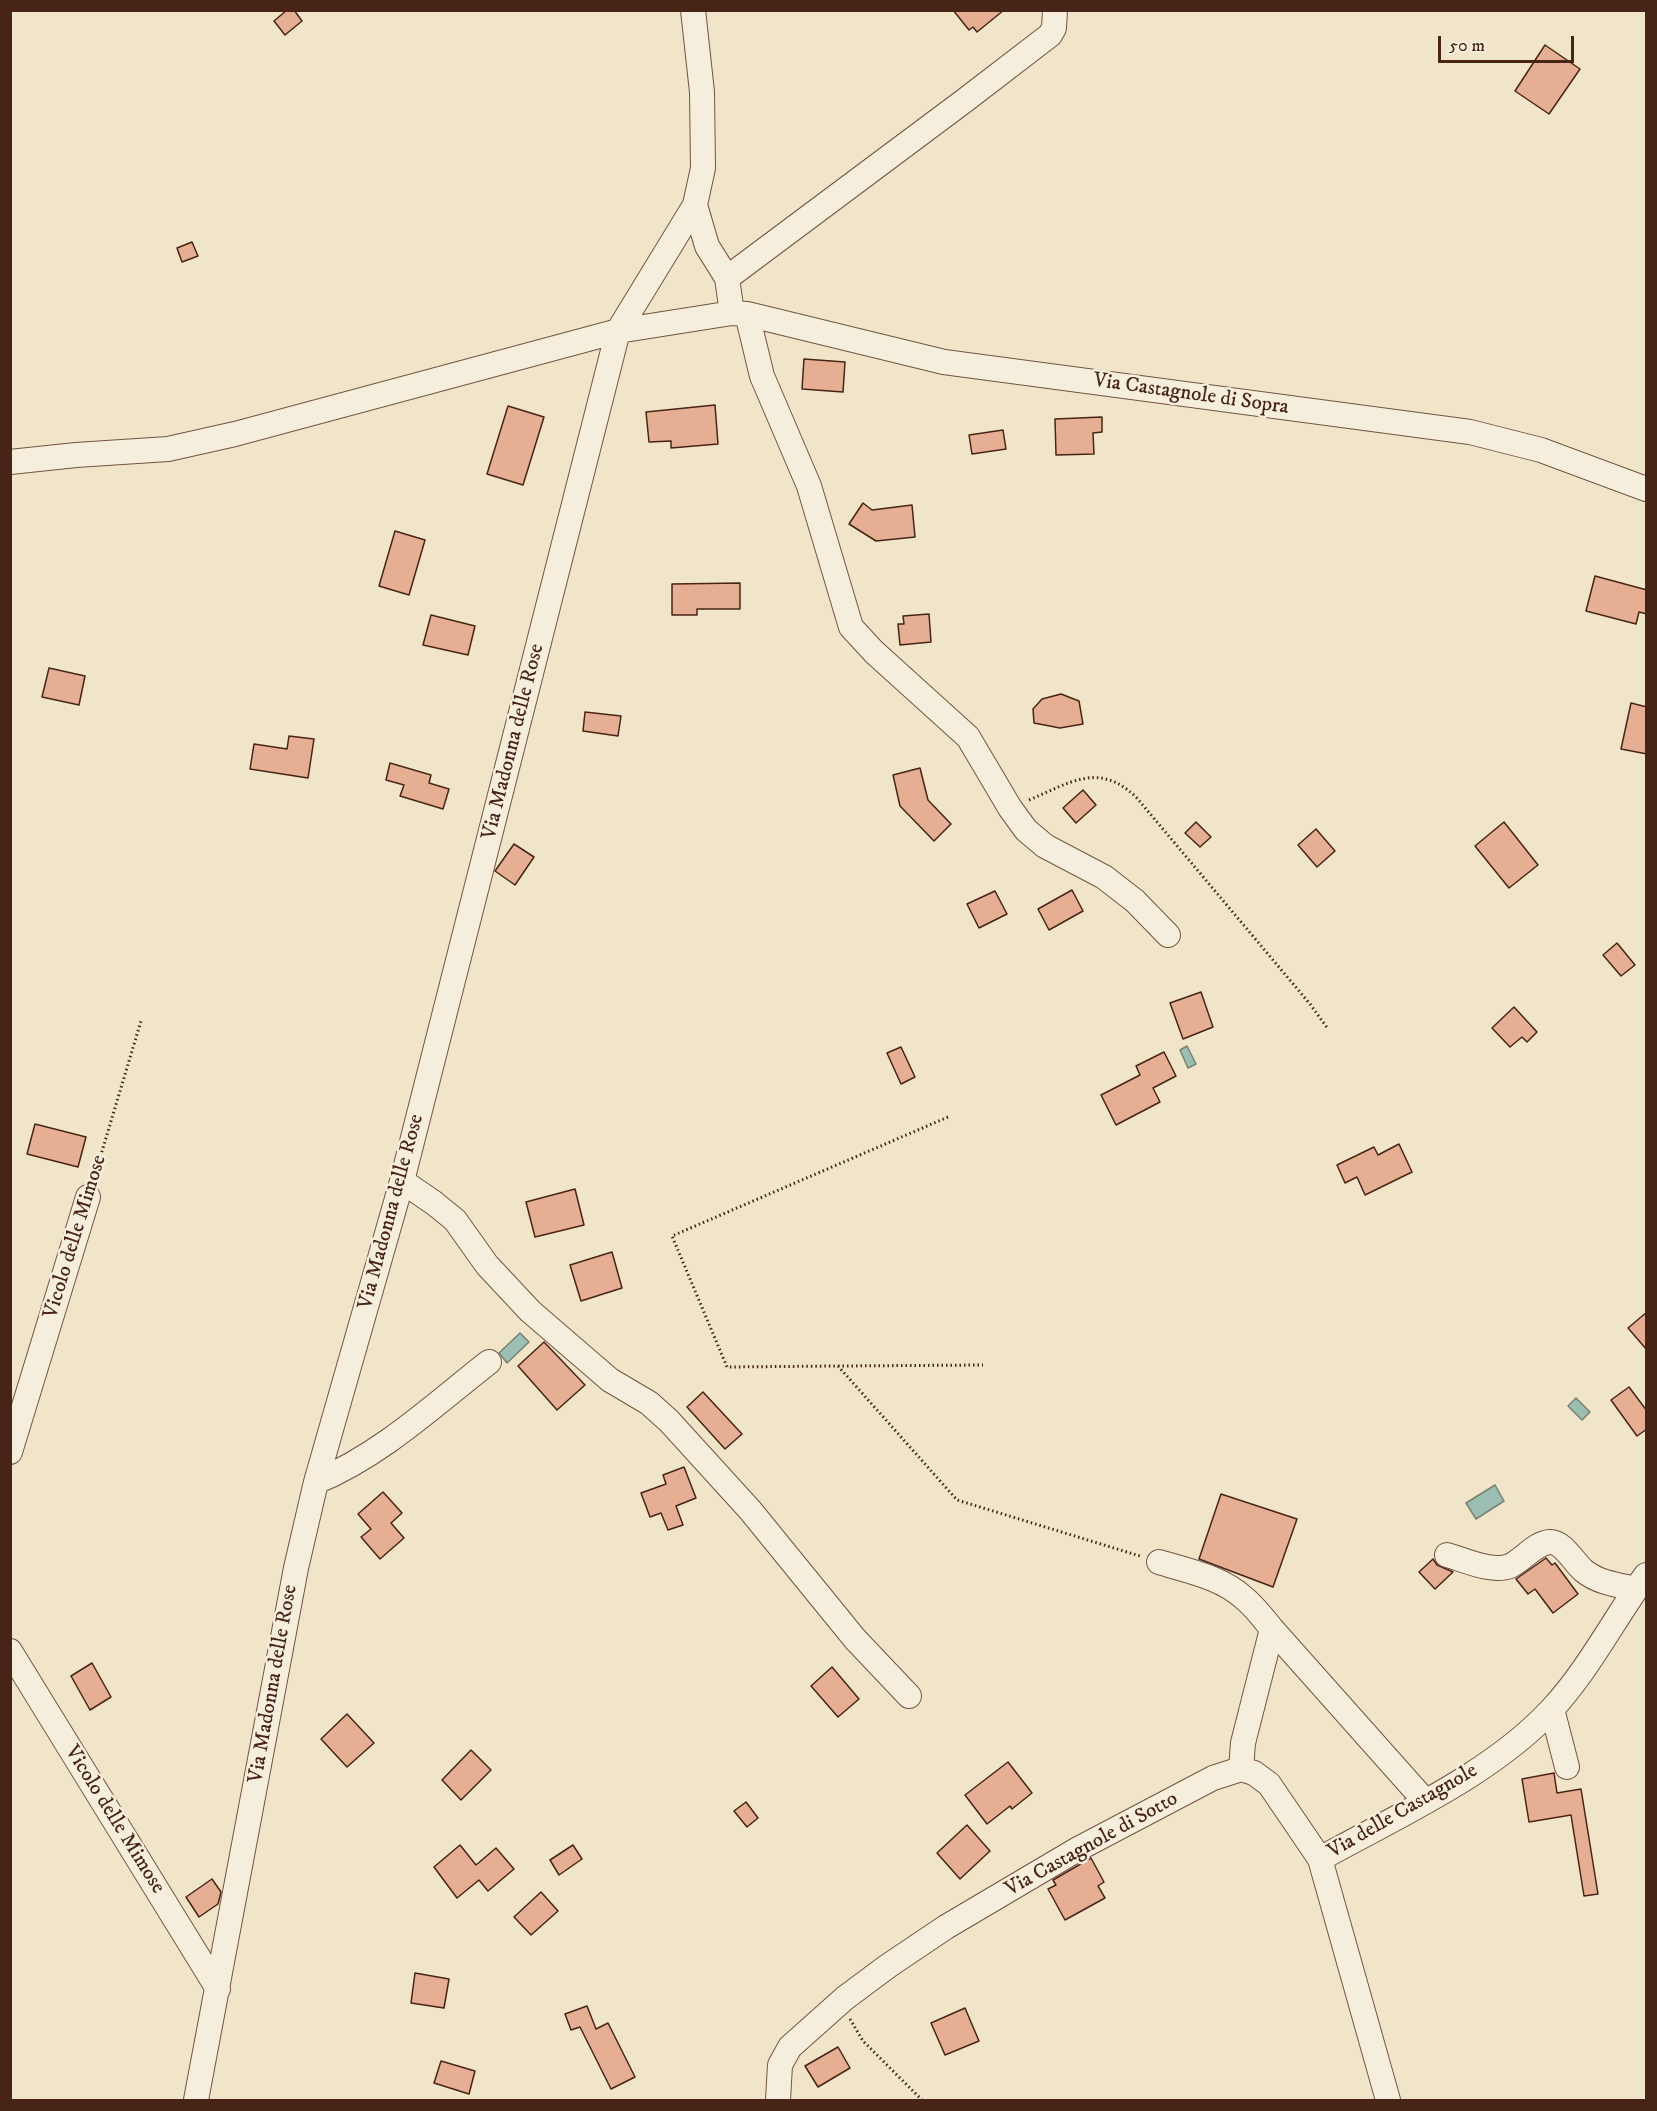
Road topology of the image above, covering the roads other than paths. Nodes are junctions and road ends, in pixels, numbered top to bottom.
1 (693, 10) edge
2 (1055, 10) edge
3 (695, 205) junction
4 (727, 278) junction
5 (739, 313) junction
6 (618, 331) junction
7 (10, 462) edge
8 (1647, 489) edge
9 (1168, 935) dead end
10 (402, 1180) junction
11 (88, 1197) road end
12 (489, 1362) dead end
13 (10, 1452) edge
14 (316, 1482) junction
15 (1447, 1555) dead end
16 (1159, 1562) road end
17 (1641, 1582) edge
18 (1272, 1629) junction
19 (10, 1651) edge
20 (909, 1696) dead end
21 (1552, 1709) junction
22 (1567, 1767) dead end
23 (1241, 1769) junction
24 (1425, 1801) junction
25 (1320, 1859) junction
26 (218, 1989) junction
27 (196, 2100) edge
28 (778, 2100) edge
29 (1388, 2100) edge

1 - 3 street
2 - 4 street
3 - 4 street
3 - 6 street, Via Madonna delle Rose
4 - 5 street
5 - 6 street
5 - 8 street, Via Castagnole di Sopra
5 - 9 street
6 - 7 street
6 - 10 street, Via Madonna delle Rose
10 - 14 street, Via Madonna delle Rose
10 - 20 street
11 - 13 street, Vicolo delle Mimose
12 - 14 street
14 - 26 street, Via Madonna delle Rose
15 - 17 street
16 - 18 street
17 - 21 street, Via delle Castagnole
18 - 23 street
18 - 24 street
19 - 26 street, Vicolo delle Mimose
21 - 22 street
21 - 24 street, Via delle Castagnole
23 - 25 street
23 - 28 street, Via Castagnole di Sotto
24 - 25 street, Via delle Castagnole
25 - 29 street, Via delle Castagnole
26 - 27 street, Via Madonna delle Rose

